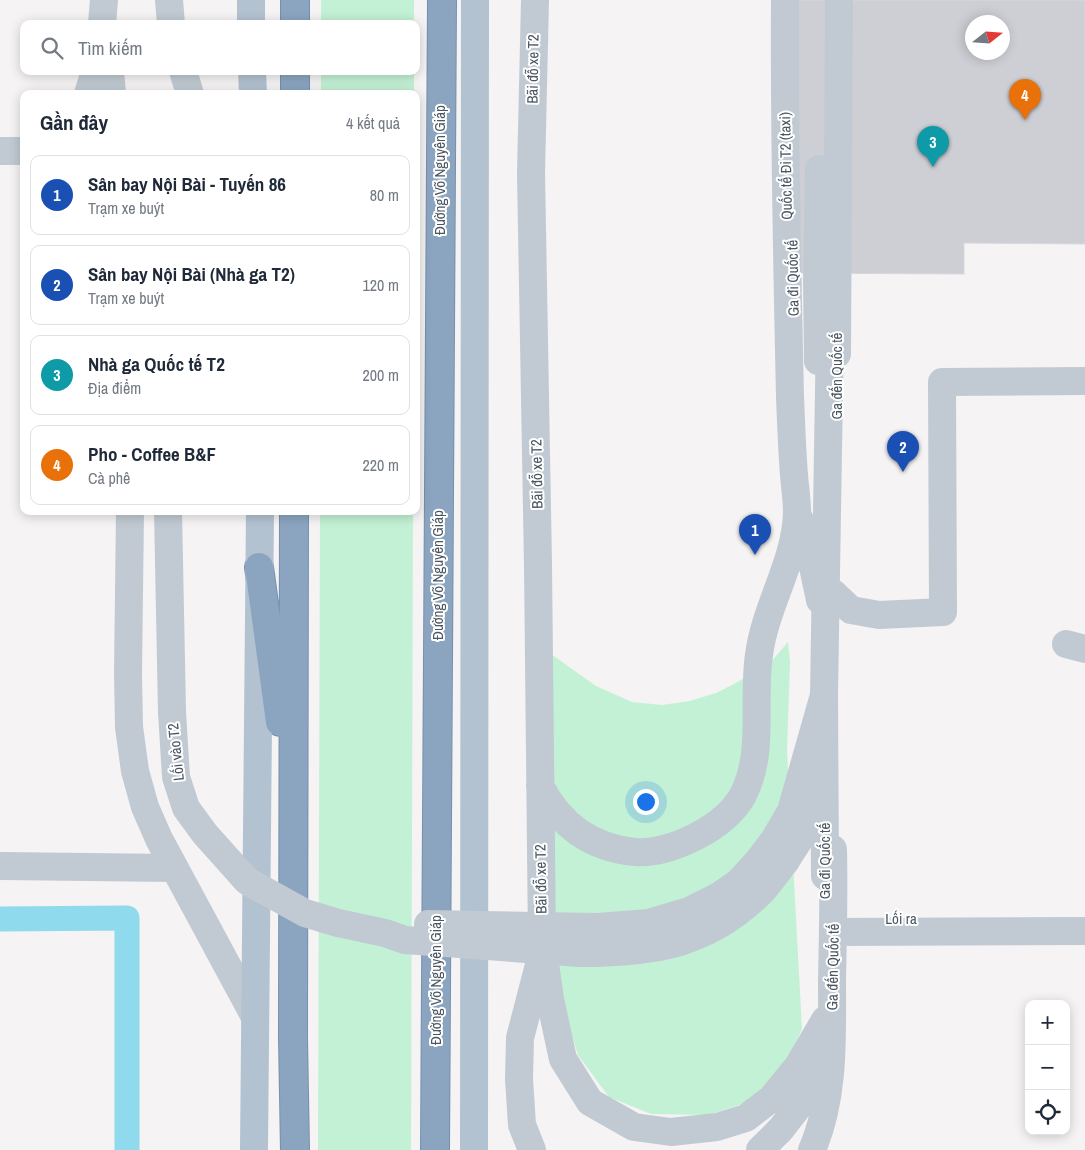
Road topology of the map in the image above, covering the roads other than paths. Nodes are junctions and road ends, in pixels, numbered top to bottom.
1 (105, 0) edge
2 (251, 0) edge
3 (295, 0) edge
4 (442, 0) edge
5 (475, 0) edge
6 (535, 0) edge
7 (785, 0) edge
8 (793, 0) edge
9 (821, 0) edge
10 (833, 0) edge
11 (839, 0) edge
12 (102, 20) edge
13 (108, 20) edge
14 (251, 20) edge
15 (295, 20) edge
16 (94, 75) edge
17 (110, 75) edge
18 (183, 75) edge
19 (252, 75) edge
20 (295, 75) edge
21 (89, 90) edge
22 (112, 90) edge
23 (189, 90) edge
24 (253, 90) edge
25 (295, 90) edge
26 (0, 151) edge
27 (20, 151) edge
28 (1085, 381) edge
29 (797, 512) junction
30 (130, 515) edge
31 (168, 515) edge
32 (260, 515) edge
33 (294, 515) edge
34 (259, 567) junction
35 (830, 571) junction
36 (828, 687) junction
37 (831, 751) junction
38 (540, 786) junction
39 (294, 830) junction
40 (0, 866) edge
41 (174, 868) junction
42 (967, 919) dead end
43 (834, 926) junction
44 (1085, 931) edge
45 (385, 933) junction
46 (543, 948) junction
47 (255, 1017) junction
48 (825, 1020) junction
49 (254, 1150) edge
50 (295, 1150) edge
51 (435, 1150) edge
52 (474, 1150) edge
53 (532, 1150) edge
54 (760, 1150) edge
55 (812, 1150) edge

1 - 12 lane
1 - 13 lane
2 - 14 main road
3 - 15 highway
4 - 51 highway, Đường Võ Nguyên Giáp
5 - 52 main road
6 - 38 lane, Bãi đỗ xe T2
7 - 29 lane, Quốc tế Đi T2 (taxi)
8 - 35 lane, Ga đi Quốc tế, bridge
9 - 35 lane
10 - 35 lane, Ga đi Quốc tế, bridge
11 - 35 lane, Ga đến Quốc tế
16 - 21 lane
17 - 22 lane
18 - 23 lane
19 - 24 main road
20 - 25 highway
26 - 27 lane
28 - 35 lane
29 - 36 lane
29 - 38 lane
30 - 41 lane
31 - 45 lane, Lối vào T2, bridge
32 - 34 main road
33 - 39 highway
34 - 39 highway
34 - 47 main road
35 - 36 lane, Ga đi Quốc tế, bridge
35 - 36 lane, Ga đến Quốc tế
36 - 37 lane, Ga đến Quốc tế
36 - 45 lane, bridge
36 - 48 lane, Ga đi Quốc tế, bridge
37 - 43 lane, Ga đến Quốc tế
37 - 45 lane, Ga đến Quốc tế, bridge
38 - 46 lane, Bãi đỗ xe T2
39 - 50 highway
40 - 41 lane
41 - 47 lane
42 - 43 lane, Lối ra
43 - 44 lane
43 - 55 lane, Ga đến Quốc tế
46 - 48 lane
46 - 53 lane
47 - 49 main road
48 - 54 lane, Ga đi Quốc tế

